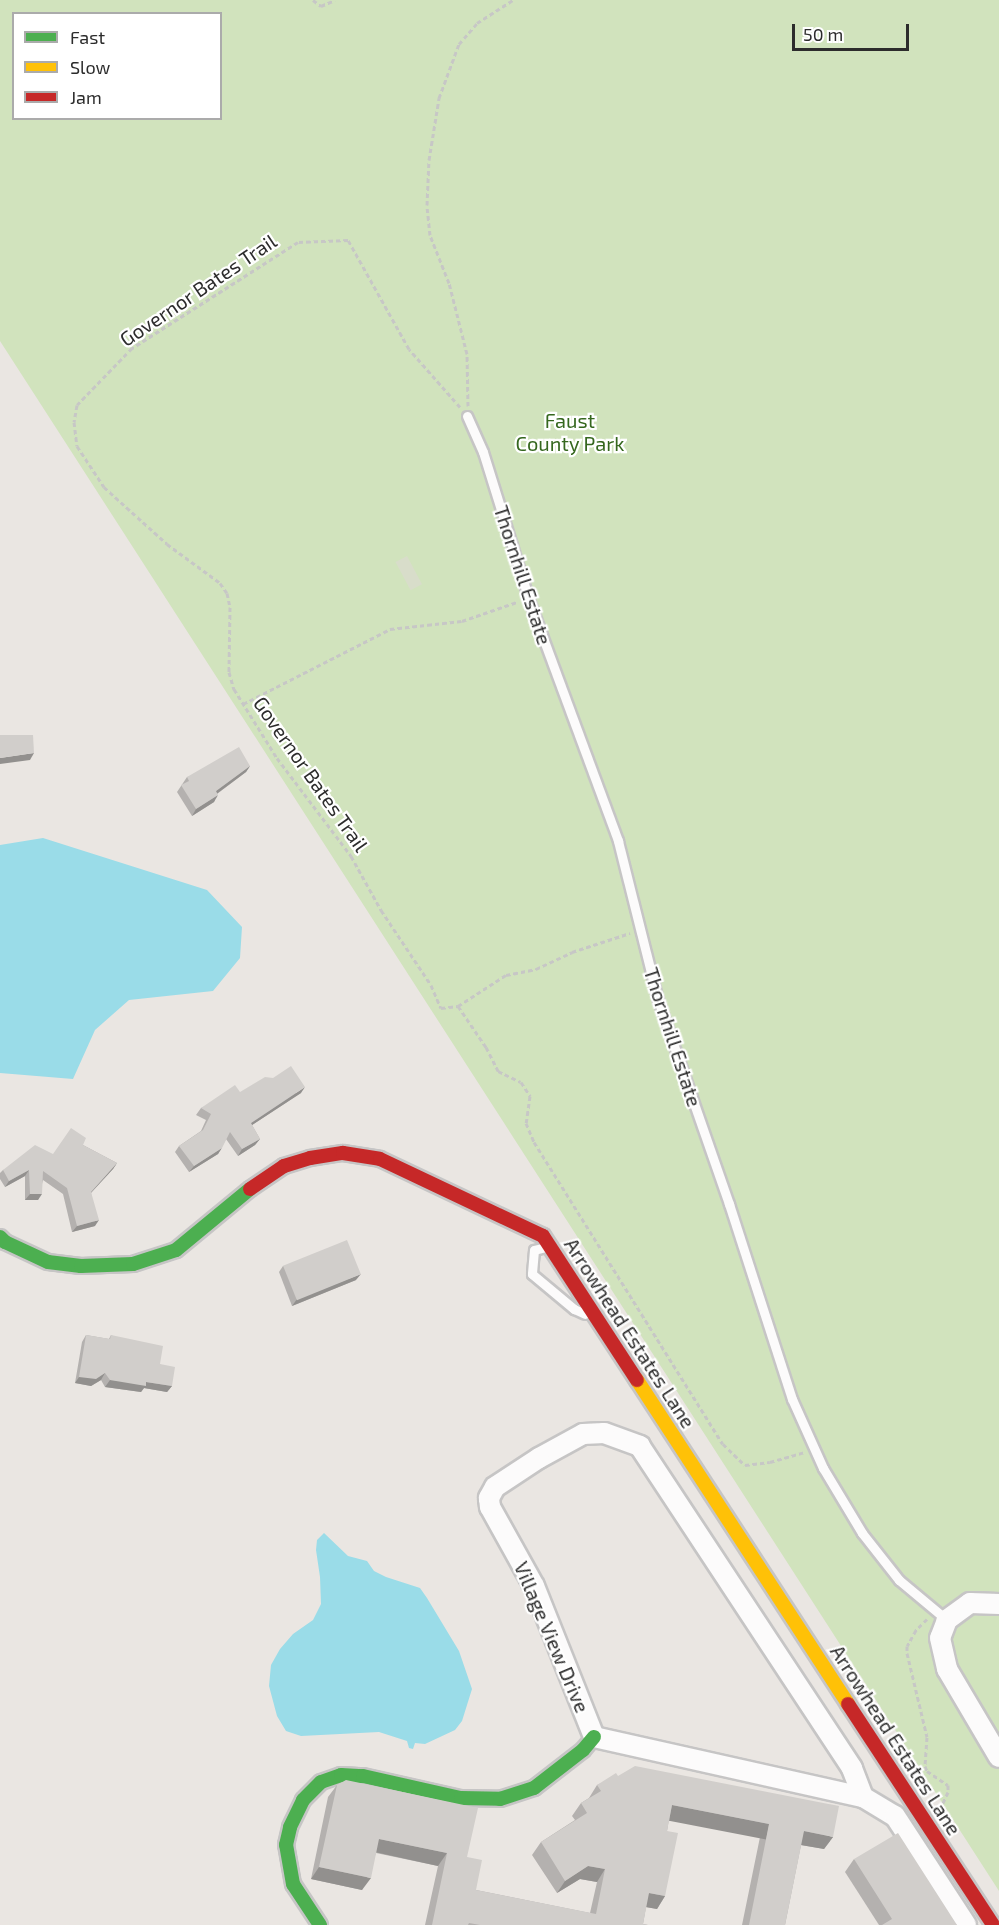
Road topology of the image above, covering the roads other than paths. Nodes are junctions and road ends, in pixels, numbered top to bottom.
1 (467, 416) road end
2 (0, 1237) edge
3 (550, 1247) junction
4 (600, 1322) junction
5 (999, 1604) edge
6 (937, 1620) junction
7 (594, 1737) junction
8 (999, 1757) edge
9 (863, 1797) junction
10 (915, 1805) junction
11 (895, 1816) junction
12 (320, 1925) edge
13 (966, 1925) edge
14 (993, 1925) edge

1 - 6 lane, Thornhill Estate
2 - 3 street, Arrowhead Estates Lane
3 - 4 street, Arrowhead Estates Lane
3 - 4 lane
4 - 10 street, Arrowhead Estates Lane
5 - 6 street
6 - 8 street
7 - 9 street, Village View Drive
7 - 9 street, Village View Drive
7 - 12 street
9 - 11 street, Village View Drive
10 - 11 lane
10 - 14 street, Arrowhead Estates Lane
11 - 13 street, Village View Drive

